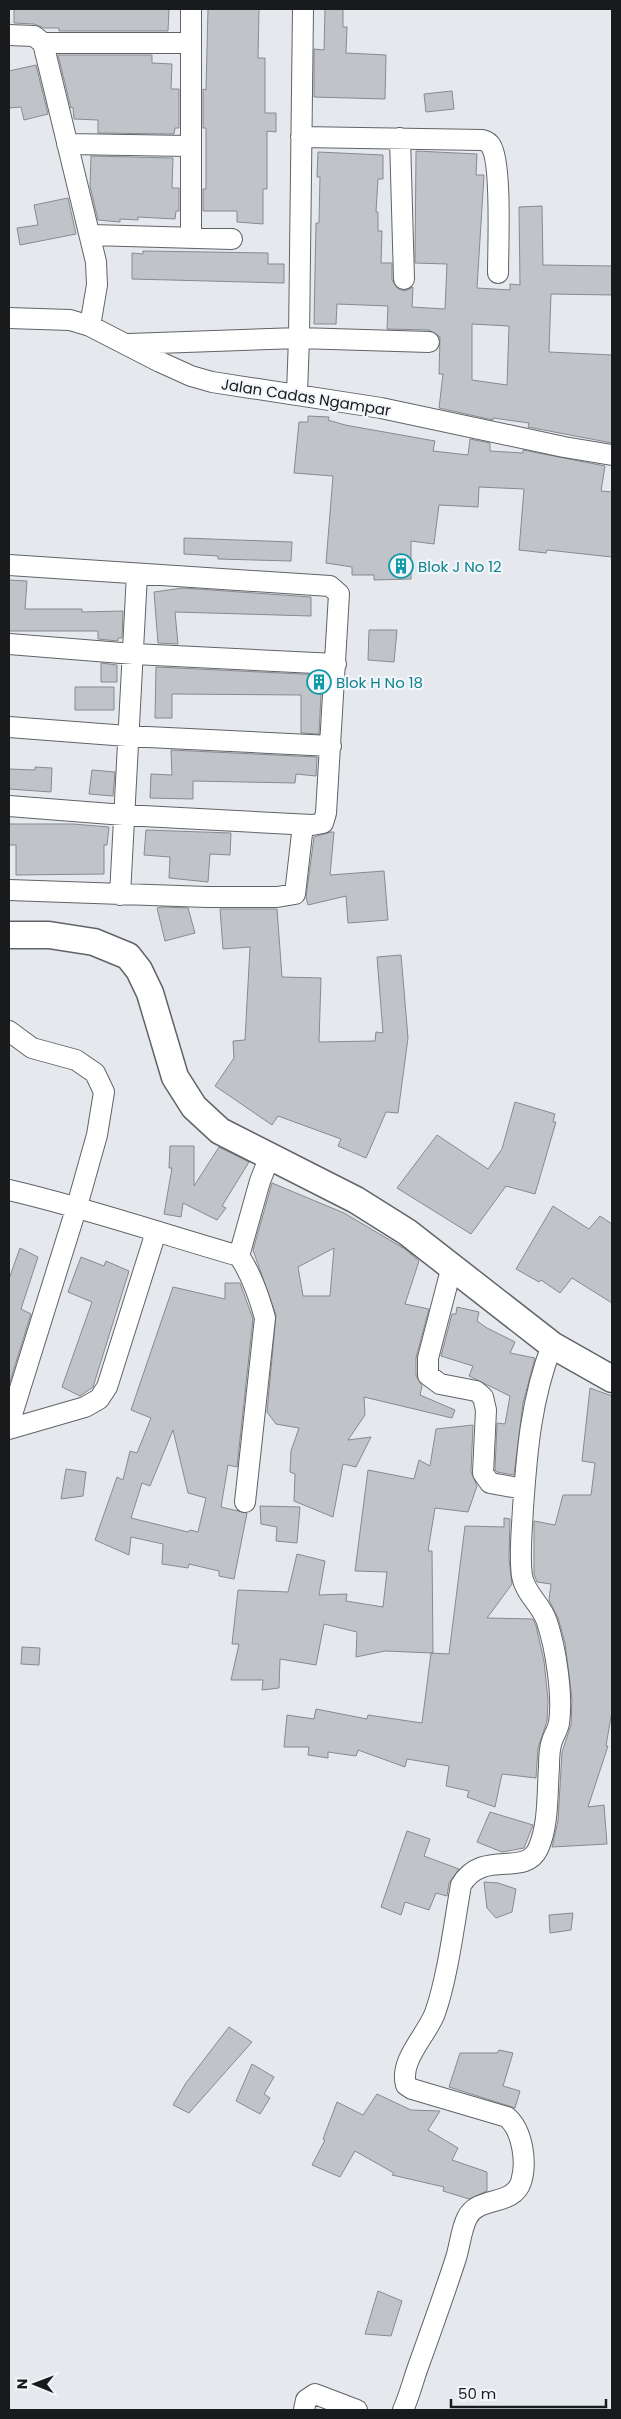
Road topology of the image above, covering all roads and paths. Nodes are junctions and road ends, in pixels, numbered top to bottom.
1 (191, 9) edge
2 (303, 9) edge
3 (9, 34) edge
4 (190, 42) junction
5 (43, 43) junction
6 (302, 137) junction
7 (400, 138) junction
8 (66, 144) junction
9 (189, 146) junction
10 (91, 235) junction
11 (191, 238) junction
12 (232, 239) dead end
13 (498, 272) dead end
14 (404, 279) dead end
15 (9, 318) edge
16 (90, 326) junction
17 (299, 338) junction
18 (429, 342) dead end
19 (129, 344) junction
20 (297, 393) junction
21 (612, 455) edge
22 (9, 565) edge
23 (137, 574) junction
24 (9, 644) edge
25 (134, 654) junction
26 (336, 664) junction
27 (9, 727) edge
28 (127, 736) junction
29 (331, 746) junction
30 (9, 806) edge
31 (124, 815) junction
32 (302, 825) junction
33 (9, 890) edge
34 (120, 896) junction
35 (9, 936) edge
36 (9, 1030) edge
37 (270, 1156) junction
38 (9, 1190) edge
39 (77, 1206) junction
40 (156, 1232) junction
41 (239, 1256) junction
42 (452, 1266) junction
43 (552, 1345) junction
44 (612, 1379) edge
45 (9, 1424) edge
46 (9, 1428) edge
47 (524, 1490) junction
48 (245, 1502) dead end
49 (304, 2410) edge
50 (356, 2410) edge
51 (403, 2410) edge

1 - 4 street
2 - 6 street
3 - 5 street
4 - 5 street
4 - 9 street
5 - 8 street
6 - 7 street
6 - 17 street
7 - 13 street
7 - 14 street
8 - 9 street
8 - 10 street
9 - 11 street
10 - 11 street
10 - 16 street
11 - 12 street
15 - 16 street, Jalan Cadas Ngampar
16 - 19 street, Jalan Cadas Ngampar
17 - 18 street
17 - 19 street
17 - 20 street
19 - 20 street, Jalan Cadas Ngampar
20 - 21 street, Jalan Cadas Ngampar
22 - 23 street
23 - 25 street
23 - 26 street
24 - 25 street
25 - 26 street
25 - 28 street
26 - 29 street
27 - 28 street
28 - 29 street
28 - 31 street
29 - 32 street
30 - 31 street
31 - 32 street
31 - 34 street
32 - 34 street
33 - 34 street
35 - 37 main road
36 - 39 street
37 - 41 street
37 - 42 main road
38 - 39 street
39 - 40 street
39 - 45 street
40 - 41 street
40 - 46 street
41 - 48 street
42 - 43 main road
42 - 47 street
43 - 44 main road
43 - 47 street
47 - 51 street
49 - 50 street

